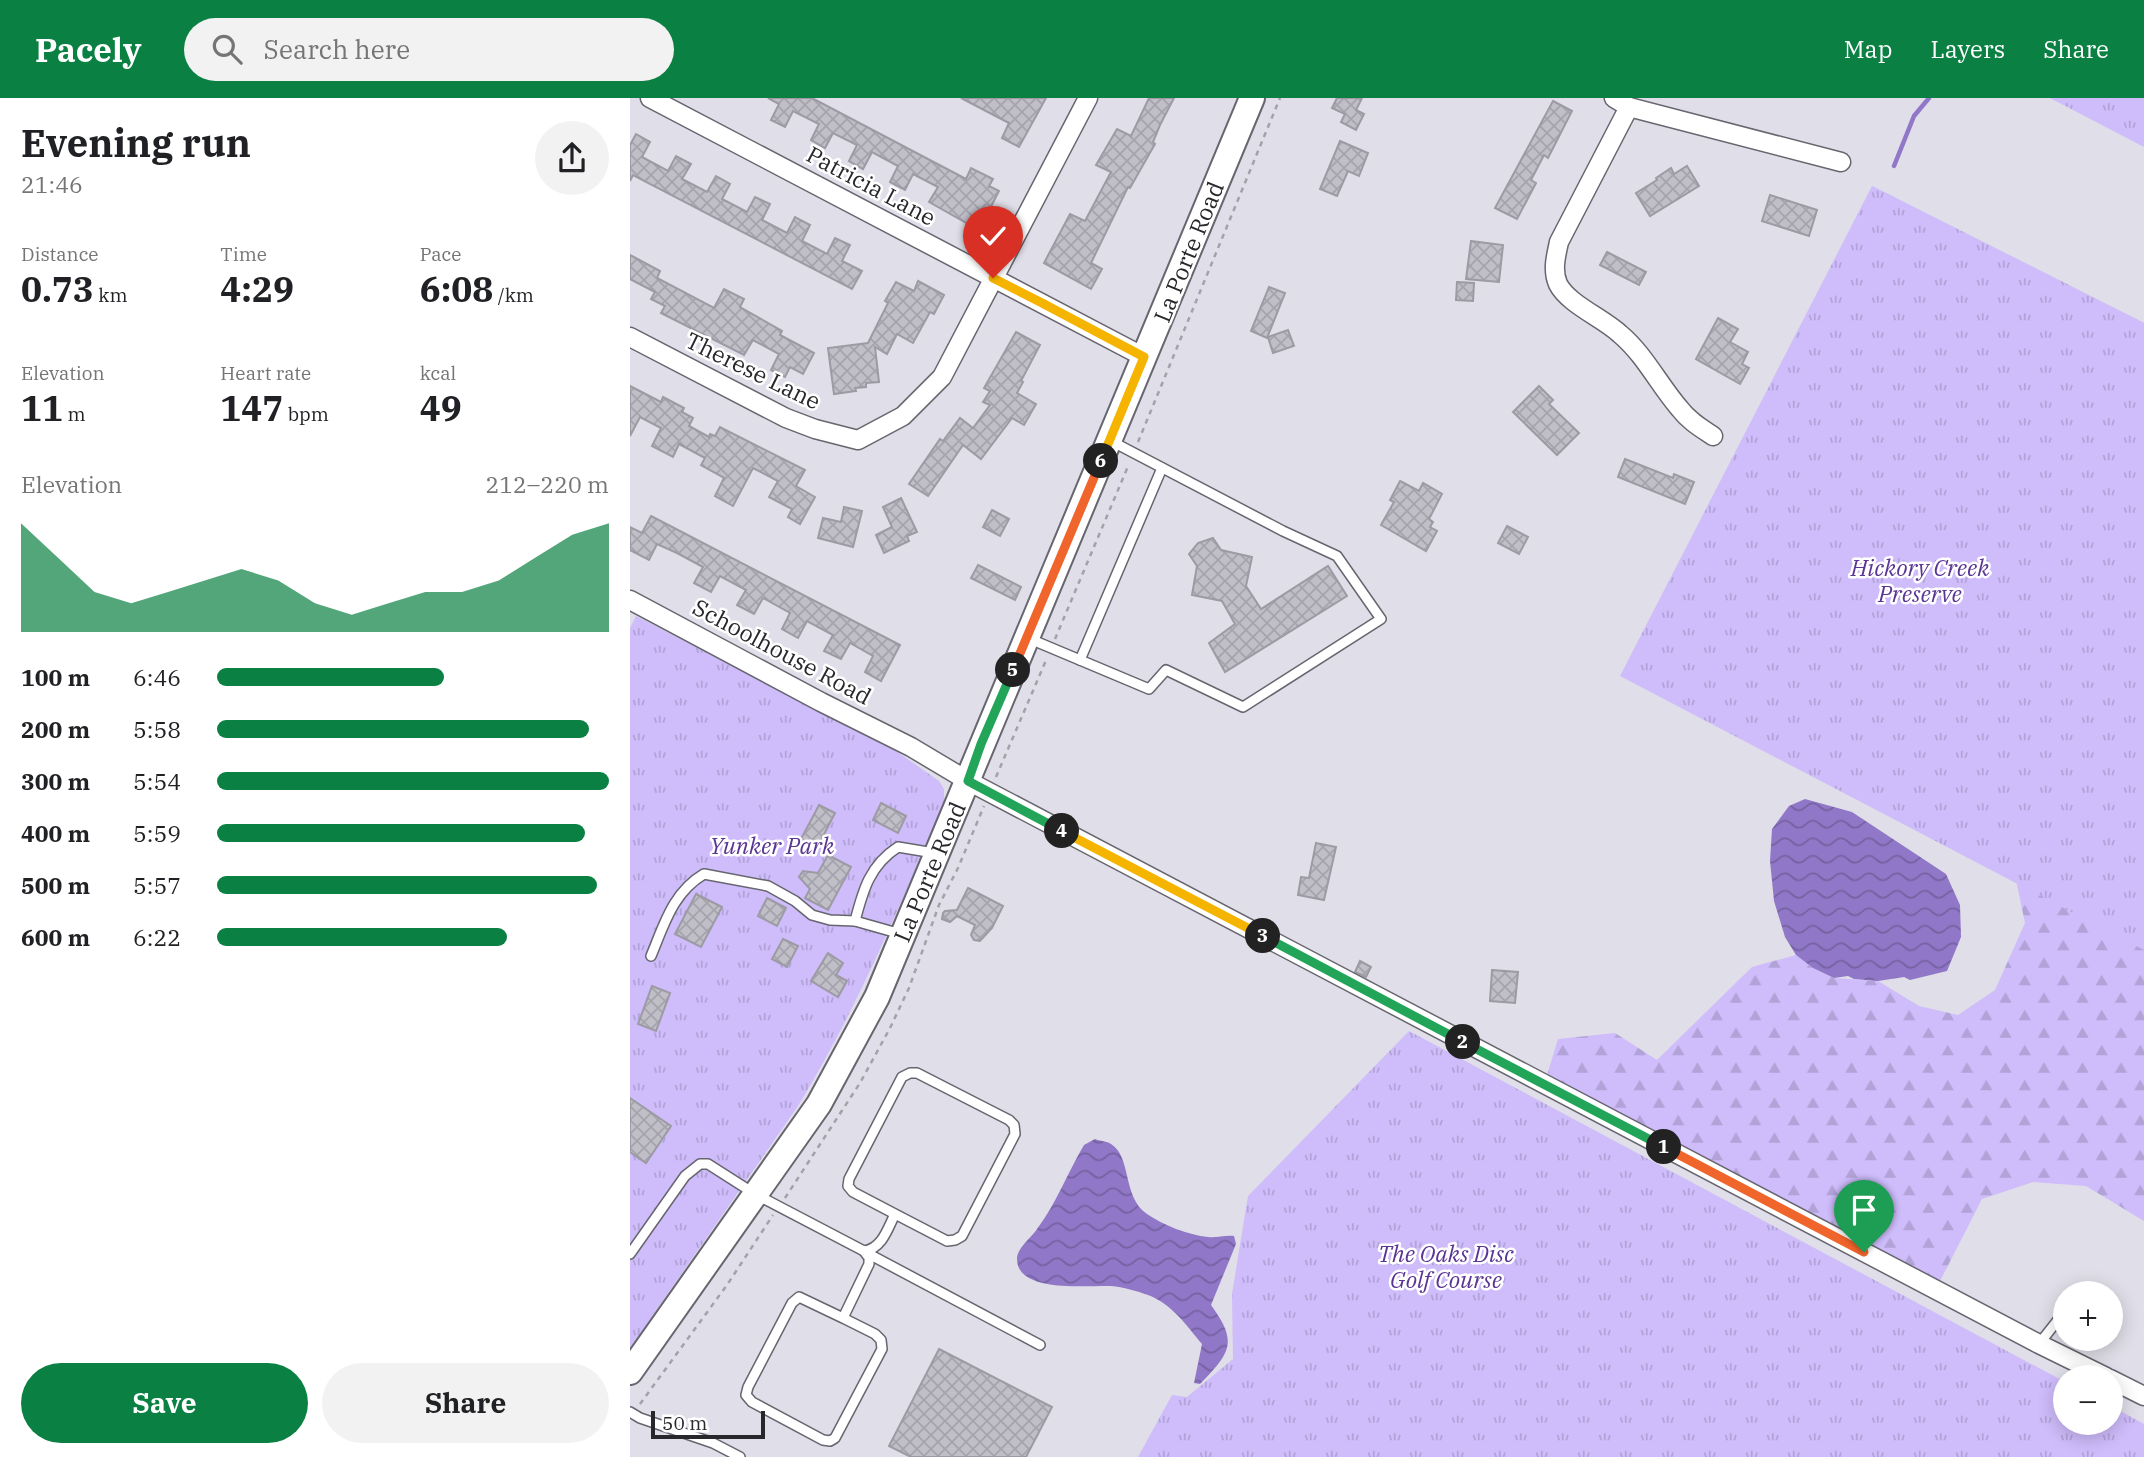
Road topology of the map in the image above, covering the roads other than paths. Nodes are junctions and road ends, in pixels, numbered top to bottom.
1 (650, 98) edge
2 (1088, 98) edge
3 (1252, 98) edge
4 (1621, 102) edge
5 (1841, 162) dead end
6 (993, 278) junction
7 (630, 337) edge
8 (1144, 357) junction
9 (1713, 436) dead end
10 (1110, 440) junction
11 (1162, 468) junction
12 (630, 600) edge
13 (1026, 638) junction
14 (1080, 660) junction
15 (968, 781) junction
16 (937, 854) junction
17 (855, 921) junction
18 (903, 934) junction
19 (651, 956) dead end
20 (755, 1194) junction
21 (895, 1213) junction
22 (864, 1251) junction
23 (630, 1254) edge
24 (843, 1318) junction
25 (2053, 1327) edge
26 (1040, 1345) dead end
27 (2039, 1345) junction
28 (2081, 1365) edge
29 (630, 1373) edge
30 (2123, 1386) edge
31 (2144, 1396) edge
32 (630, 1412) edge
33 (740, 1457) edge

1 - 6 street, Patricia Lane
2 - 6 street
3 - 8 street, La Porte Road
4 - 5 street
4 - 9 street
6 - 7 street, Therese Lane
6 - 8 street, Patricia Lane
8 - 10 street, La Porte Road
10 - 11 lane
10 - 13 street, La Porte Road
11 - 14 lane
11 - 14 lane
12 - 15 street, Schoolhouse Road
13 - 14 lane
13 - 15 street, La Porte Road
15 - 16 street, La Porte Road
15 - 27 street
16 - 17 lane
16 - 18 street, La Porte Road
17 - 18 lane
17 - 19 lane
18 - 20 street, La Porte Road
20 - 22 lane
20 - 23 lane
20 - 29 street, La Porte Road
21 - 21 lane
21 - 22 lane
22 - 24 lane
22 - 26 lane
24 - 24 lane
25 - 27 lane
27 - 28 street
30 - 31 street
32 - 33 lane

